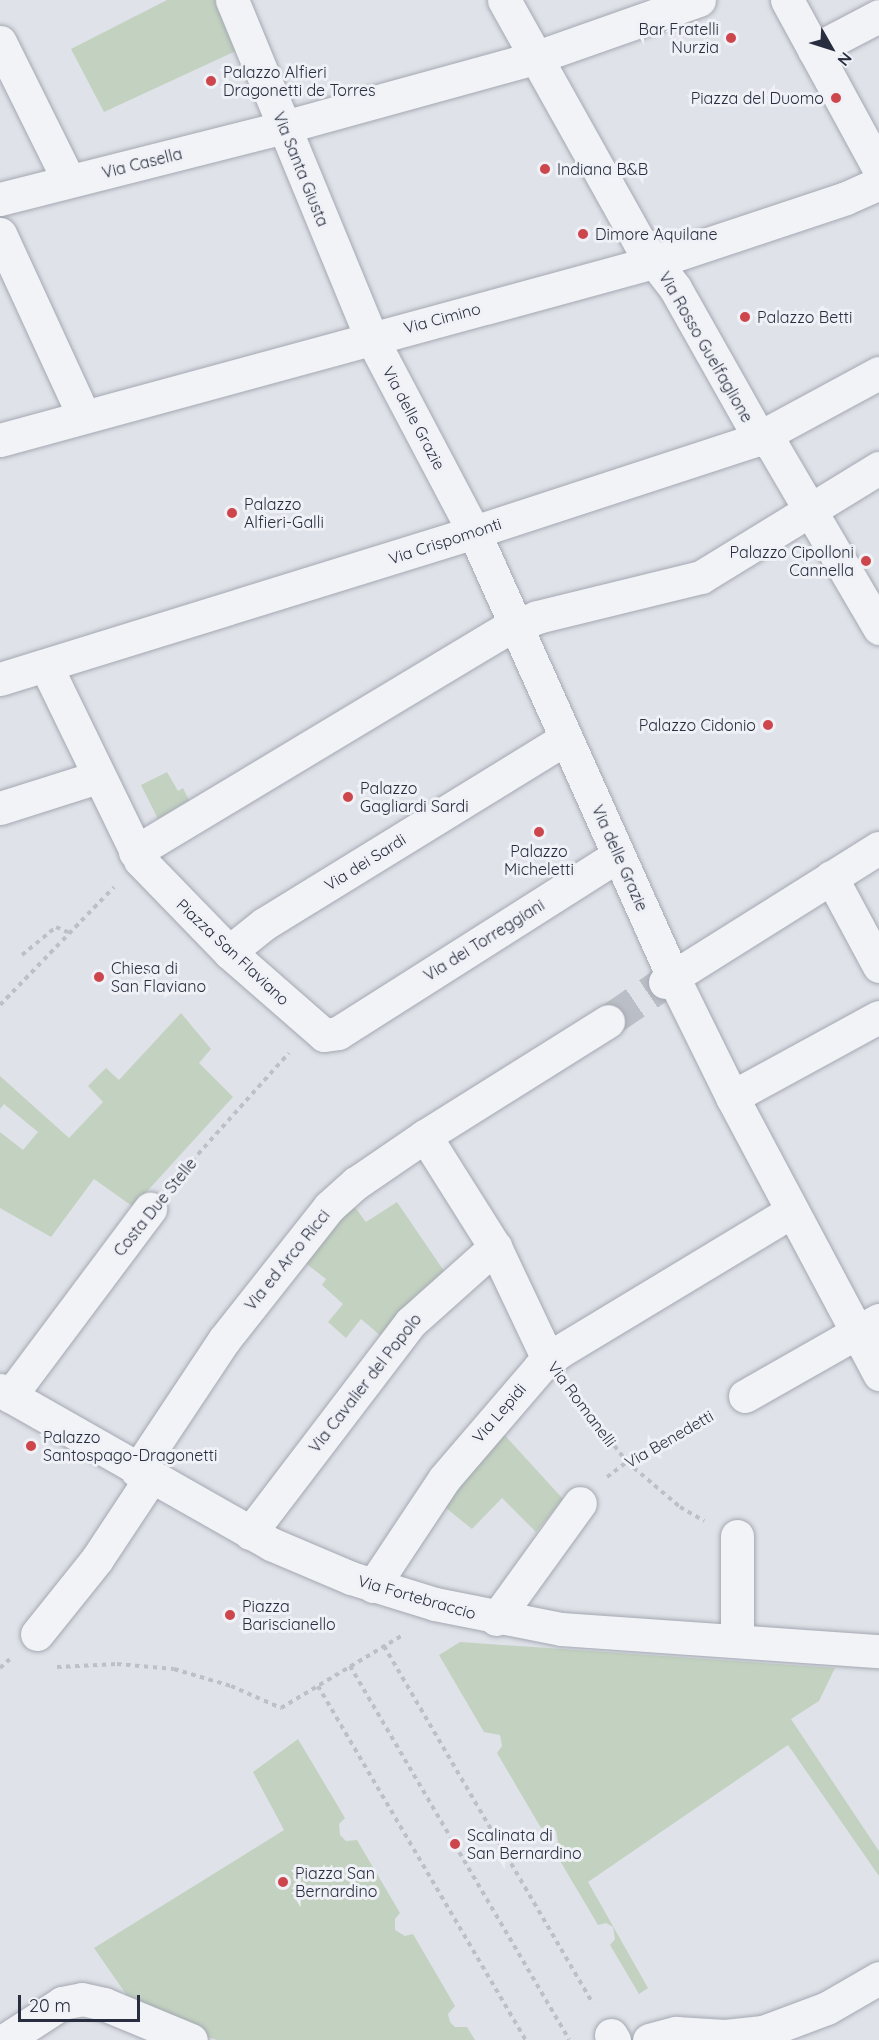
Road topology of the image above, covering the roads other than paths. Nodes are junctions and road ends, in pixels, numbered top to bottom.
1 (232, 0) edge
2 (504, 0) edge
3 (699, 0) edge
4 (787, 0) edge
5 (879, 16) edge
6 (0, 42) edge
7 (814, 50) junction
8 (534, 58) junction
9 (284, 127) junction
10 (879, 169) edge
11 (69, 181) junction
12 (879, 183) edge
13 (0, 199) edge
14 (0, 234) edge
15 (654, 262) junction
16 (371, 337) junction
17 (879, 373) edge
18 (84, 417) junction
19 (761, 437) junction
20 (0, 440) edge
21 (879, 468) edge
22 (812, 510) junction
23 (474, 532) junction
24 (516, 624) junction
25 (879, 628) edge
26 (46, 666) junction
27 (0, 679) edge
28 (565, 739) junction
29 (98, 777) junction
30 (0, 808) edge
31 (879, 848) edge
32 (135, 852) junction
33 (618, 855) junction
34 (831, 877) junction
35 (229, 952) junction
36 (879, 966) edge
37 (669, 980) junction
38 (879, 1017) edge
39 (608, 1021) tunnel mouth
40 (315, 1029) joint
41 (732, 1097) junction
42 (424, 1136) junction
43 (150, 1209) road end
44 (792, 1211) junction
45 (495, 1247) junction
46 (868, 1327) edge
47 (548, 1359) junction
48 (879, 1374) edge
49 (5, 1393) edge
50 (745, 1396) road end
51 (143, 1475) junction
52 (580, 1503) road end
53 (250, 1533) junction
54 (737, 1536) road end
55 (373, 1586) junction
56 (496, 1619) junction
57 (37, 1634) dead end
58 (737, 1640) junction
59 (879, 1651) edge
60 (873, 1982) edge
61 (148, 2032) edge
62 (738, 2038) edge
63 (4, 2040) edge
64 (191, 2040) edge
65 (648, 2040) edge

1 - 9 street, Via Santa Giusta
2 - 8 street, Via Rosso Guelfaglione
3 - 8 street, Via Casella
4 - 7 street
5 - 7 street
6 - 11 street
7 - 10 street
8 - 9 street, Via Casella
8 - 15 street, Via Rosso Guelfaglione
9 - 11 street, Via Casella
9 - 16 street, Via Santa Giusta
11 - 13 street, Via Casella
12 - 15 street, Via Cimino
14 - 18 street
15 - 16 street, Via Cimino
15 - 19 street, Via Rosso Guelfaglione
16 - 18 street, Via Cimino
16 - 23 street, Via delle Grazie
17 - 19 street, Via Crispomonti
18 - 20 street, Via Cimino
19 - 22 street, Via Rosso Guelfaglione
19 - 23 street, Via Crispomonti
21 - 22 street
22 - 24 street
22 - 25 street, Via Rosso Guelfaglione
23 - 24 street, Via delle Grazie
23 - 26 street, Via Crispomonti
24 - 28 street, Via delle Grazie
24 - 32 street
26 - 27 street, Via Crispomonti
26 - 29 street, Piazza San Flaviano
28 - 33 street, Via delle Grazie
28 - 35 street, Via dei Sardi
29 - 30 street
29 - 32 street, Piazza San Flaviano
31 - 34 street
32 - 35 street, Piazza San Flaviano
33 - 37 street, Via delle Grazie
33 - 40 street, Via dei Torreggiani
34 - 36 street
34 - 37 street
35 - 40 street, Piazza San Flaviano
37 - 41 street, Via delle Grazie
38 - 41 street
39 - 42 street, Via ed Arco Ricci
41 - 44 street, Via delle Grazie
42 - 45 street, Via Romanelli
42 - 51 street, Via ed Arco Ricci
43 - 49 street, Costa Due Stelle
44 - 46 street, Via delle Grazie
44 - 47 street, Via Lepidi
45 - 47 street, Via Romanelli
45 - 53 street, Via Cavalier del Popolo
46 - 48 street, Via delle Grazie
46 - 50 street
47 - 55 street, Via Lepidi
49 - 51 street, Via Fortebraccio
51 - 53 street, Via Fortebraccio
51 - 57 street, Via ed Arco Ricci
52 - 56 street
53 - 55 street, Via Fortebraccio
54 - 58 street
55 - 56 street, Via Fortebraccio
56 - 58 street, Via Fortebraccio
58 - 59 street, Via Fortebraccio
60 - 62 street
61 - 63 street
61 - 64 street
62 - 65 street

